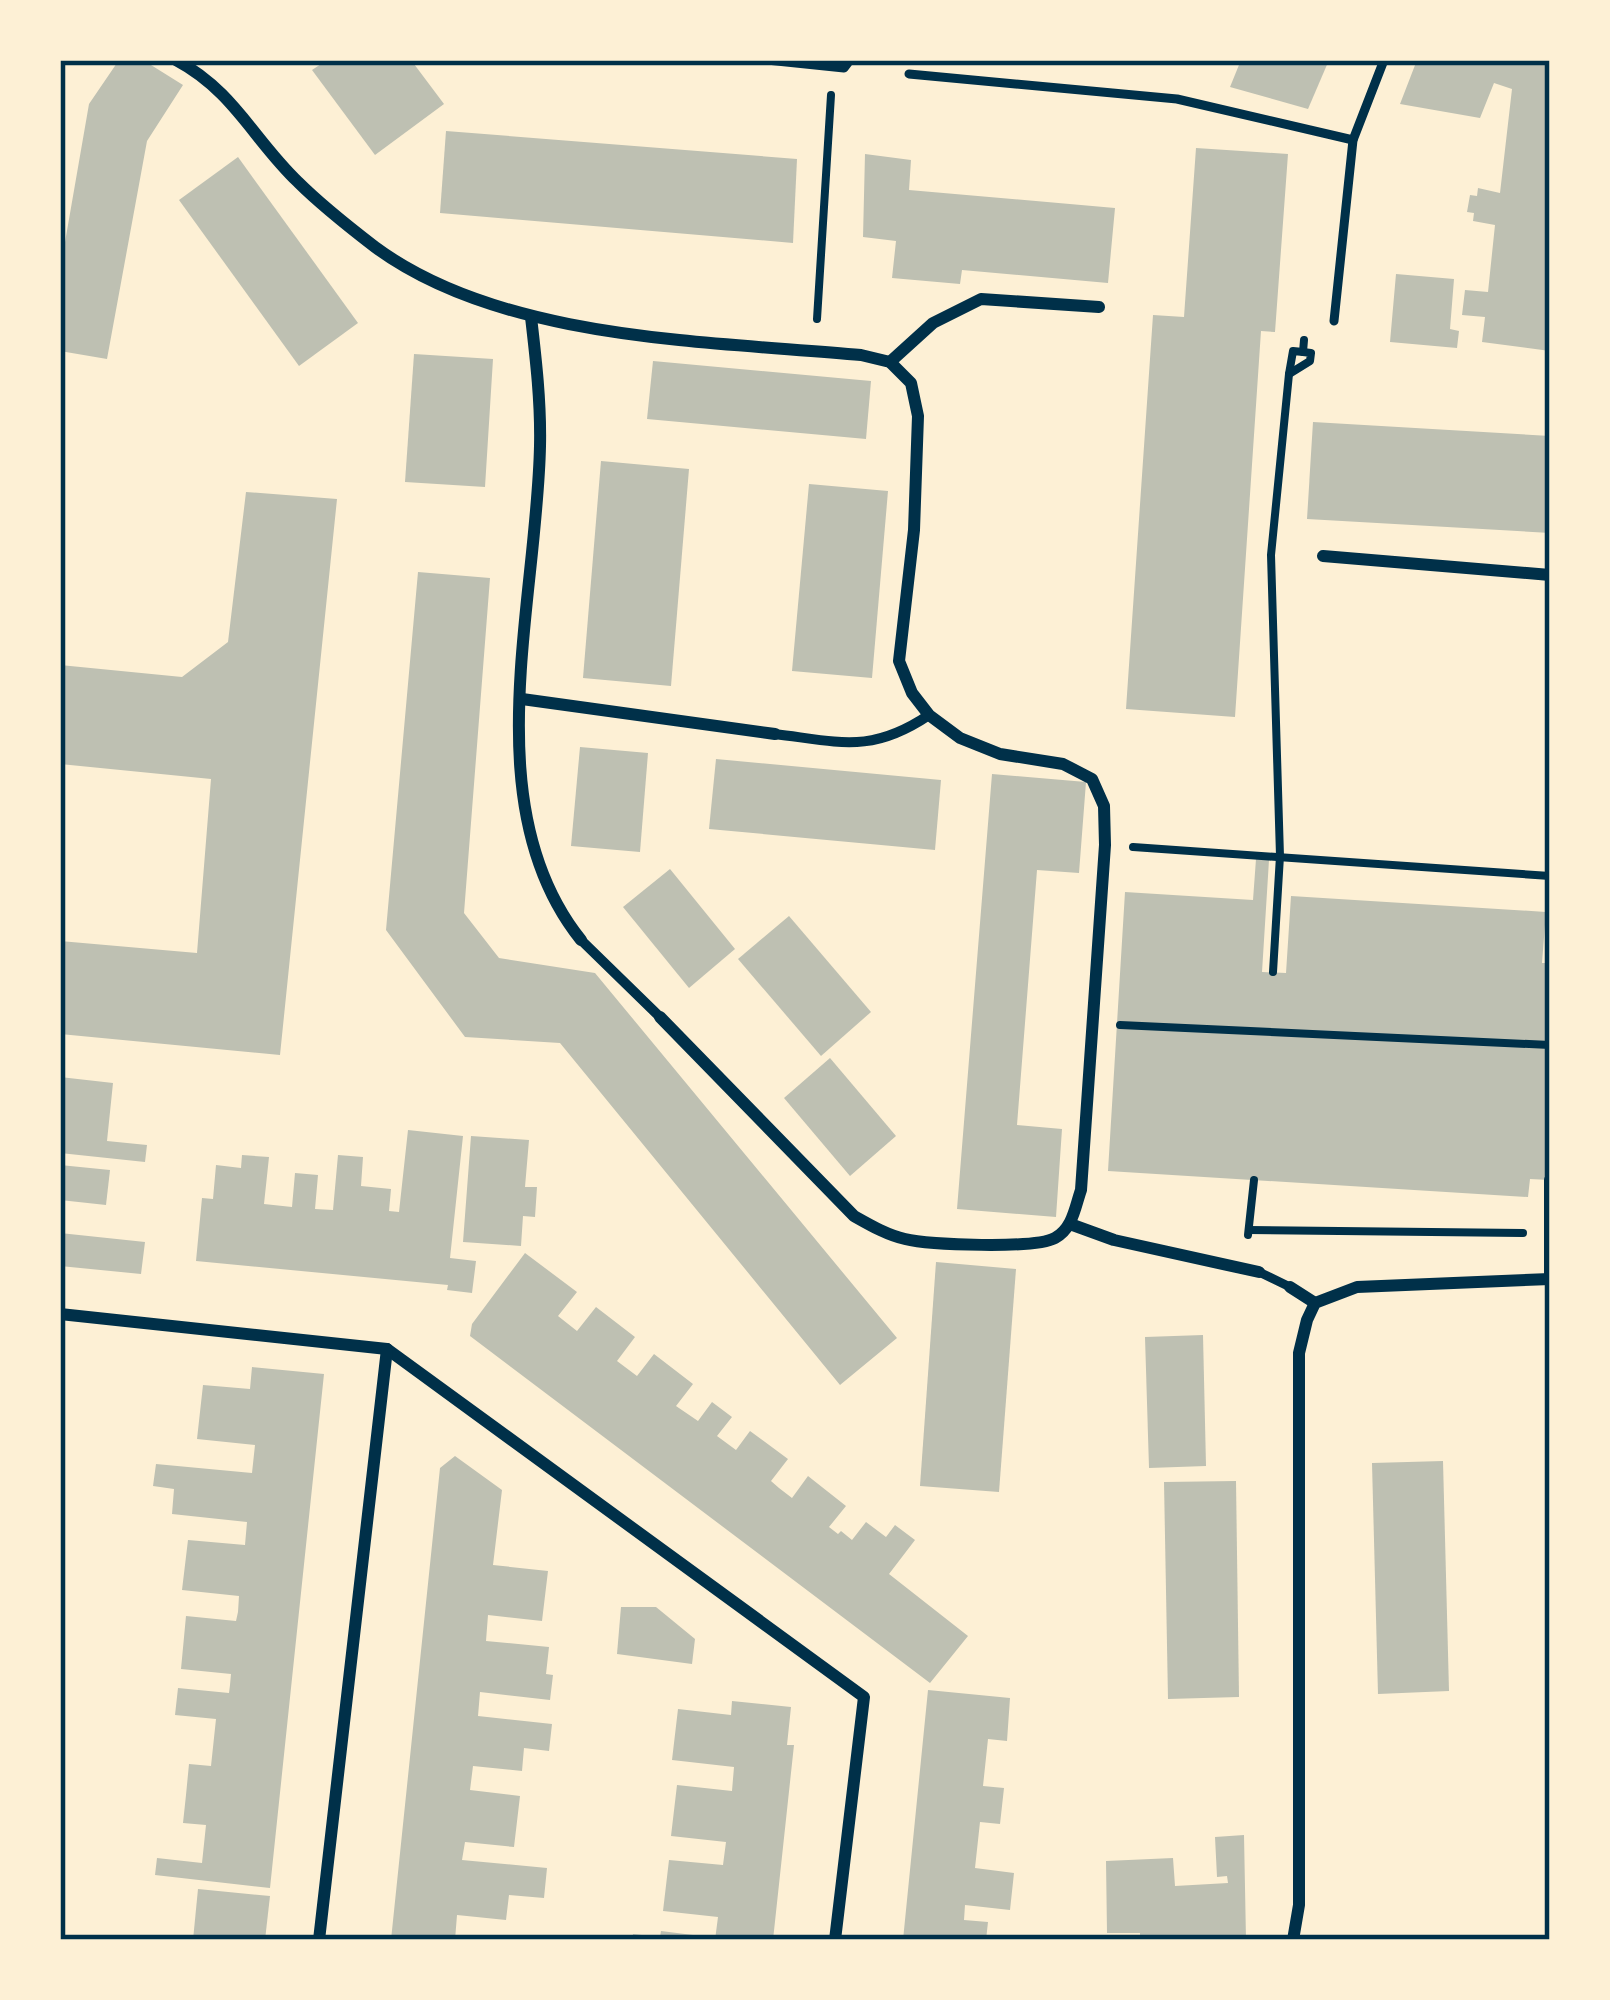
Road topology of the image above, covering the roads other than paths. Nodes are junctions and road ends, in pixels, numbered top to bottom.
1 (176, 60) edge
2 (767, 60) edge
3 (850, 60) edge
4 (1384, 60) edge
5 (909, 74) dead end
6 (1353, 140) junction
7 (1099, 307) dead end
8 (531, 317) junction
9 (1334, 321) dead end
10 (890, 362) junction
11 (1324, 556) dead end
12 (1550, 574) edge
13 (522, 699) junction
14 (929, 715) junction
15 (775, 734) joint
16 (580, 940) joint
17 (660, 1017) joint
18 (1550, 1180) edge
19 (1070, 1224) junction
20 (1547, 1233) edge
21 (1252, 1269) joint
22 (1550, 1279) edge
23 (1290, 1287) joint
24 (1315, 1303) junction
25 (60, 1314) edge
26 (387, 1349) junction
27 (319, 1940) edge
28 (835, 1940) edge
29 (1293, 1940) edge

1 - 8 street
2 - 3 lane
4 - 6 lane
5 - 6 lane
6 - 9 lane
7 - 10 street
8 - 10 street
8 - 13 street
10 - 14 street
11 - 12 street
13 - 15 street
13 - 16 street
14 - 15 street
14 - 19 street
16 - 17 street
17 - 19 street
18 - 20 street
19 - 21 street
20 - 22 street
21 - 23 lane
22 - 24 street
23 - 24 street
24 - 29 street
25 - 26 street
26 - 27 street
26 - 28 street

